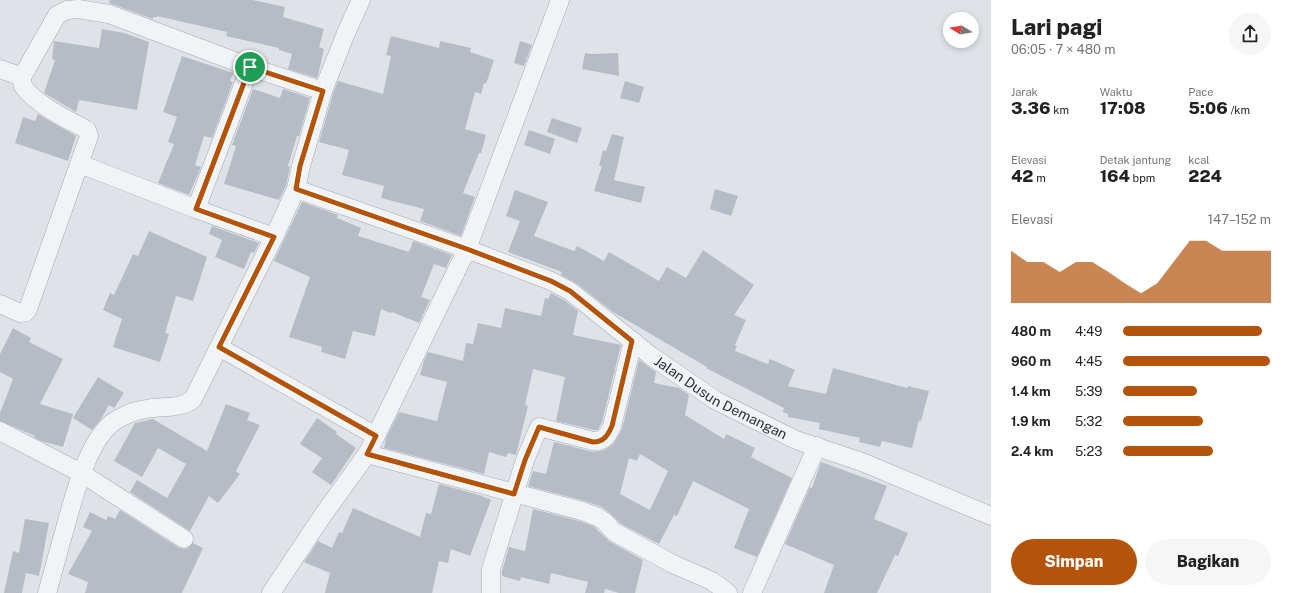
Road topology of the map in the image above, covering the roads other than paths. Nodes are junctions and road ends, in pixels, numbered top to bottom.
1 (361, 0) edge
2 (560, 0) edge
3 (250, 67) junction
4 (0, 69) edge
5 (22, 77) junction
6 (323, 91) junction
7 (80, 164) junction
8 (296, 189) junction
9 (196, 209) junction
10 (274, 237) junction
11 (467, 249) junction
12 (0, 304) edge
13 (632, 341) junction
14 (219, 347) junction
15 (0, 431) edge
16 (376, 436) junction
17 (817, 446) junction
18 (367, 454) junction
19 (82, 473) junction
20 (514, 494) junction
21 (991, 516) edge
22 (184, 540) dead end
23 (47, 593) edge
24 (271, 593) edge
25 (491, 593) edge
26 (728, 593) edge
27 (752, 593) edge

1 - 6 street
2 - 11 street
3 - 5 street
3 - 6 street
3 - 9 street
4 - 5 street
5 - 7 street
6 - 8 street
7 - 9 street
7 - 12 street
8 - 10 street
8 - 11 street, Jalan Dusun Demangan
9 - 10 street
10 - 14 street
11 - 13 street, Jalan Dusun Demangan
11 - 16 street
13 - 17 street, Jalan Dusun Demangan
13 - 20 street
14 - 16 street
14 - 19 street
15 - 19 street
16 - 18 street
17 - 21 street, Jalan Dusun Demangan
17 - 27 street
18 - 20 street
18 - 24 street
19 - 22 street
19 - 23 street
20 - 25 street
20 - 26 street

